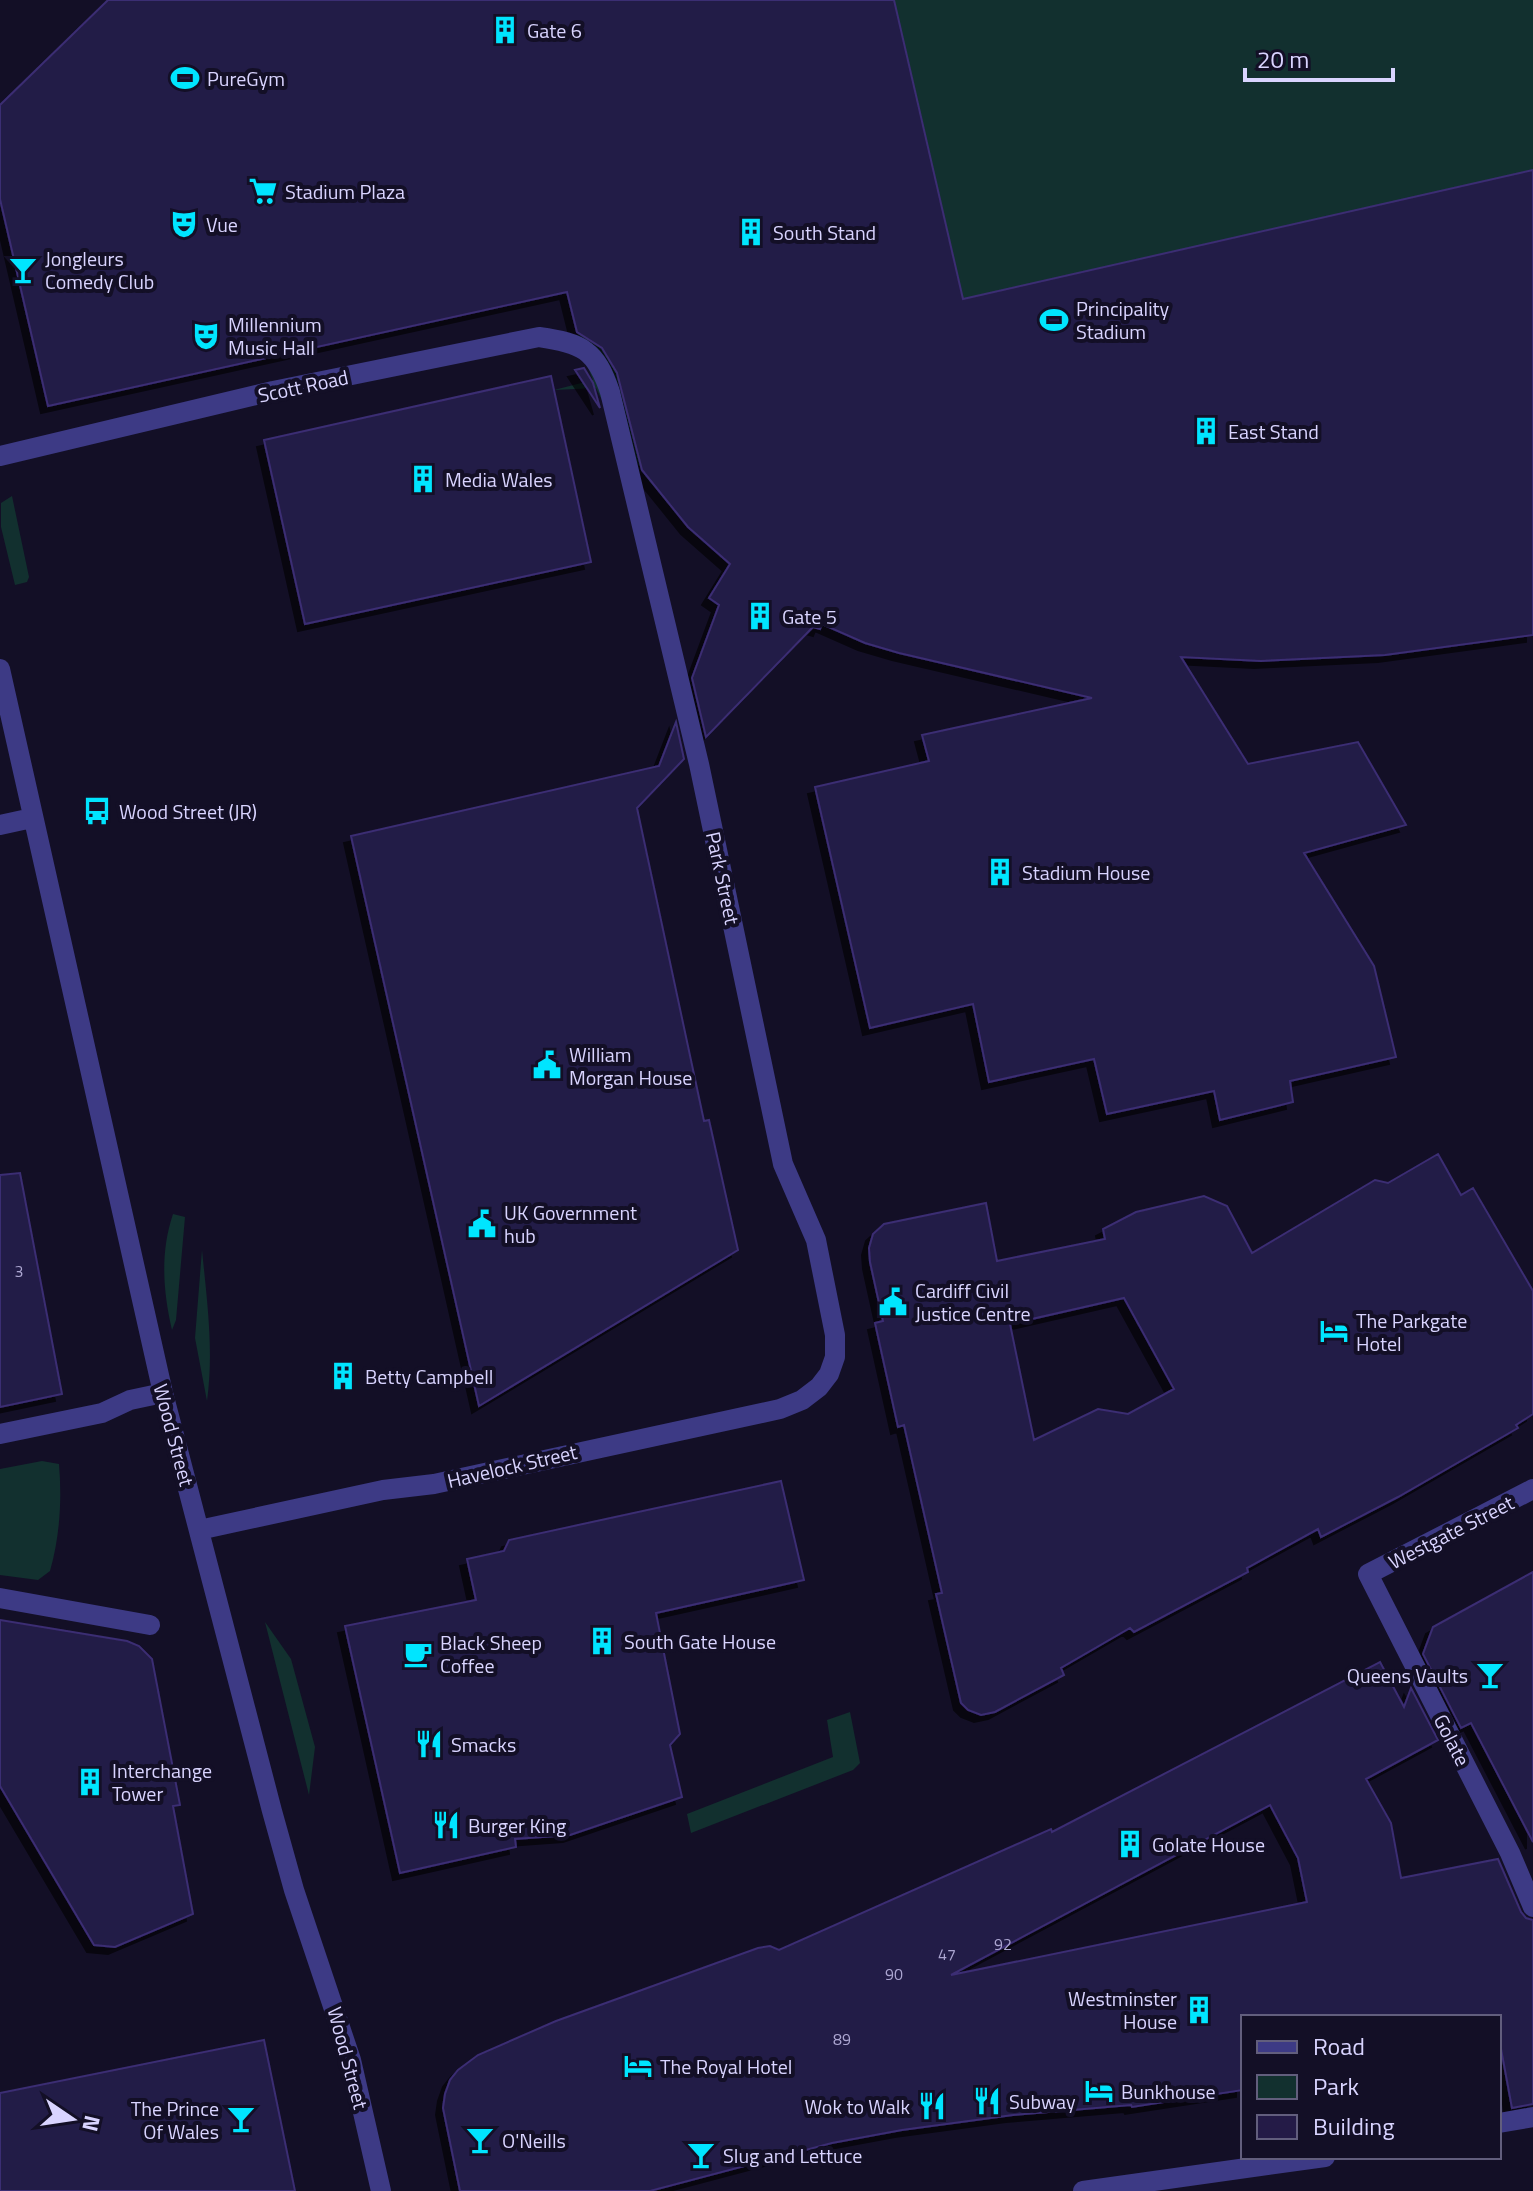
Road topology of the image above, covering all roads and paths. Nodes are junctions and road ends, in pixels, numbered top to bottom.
1 (600, 364) joint
2 (0, 456) edge
3 (0, 669) edge
4 (32, 818) junction
5 (0, 825) edge
6 (819, 1387) joint
7 (163, 1393) junction
8 (0, 1434) edge
9 (1533, 1489) edge
10 (199, 1530) junction
11 (1368, 1574) joint
12 (0, 1598) edge
13 (150, 1625) dead end
14 (1533, 1907) edge
15 (1533, 2117) edge
16 (1501, 2123) edge
17 (1311, 2159) edge
18 (381, 2191) edge
19 (1083, 2191) edge

1 - 2 street, Scott Road
1 - 6 street, Park Street
3 - 4 street, Wood Street
4 - 5 street
4 - 7 street, Wood Street
6 - 10 street, Havelock Street
7 - 8 street
7 - 10 street, Wood Street
9 - 11 street, Westgate Street
10 - 18 street, Wood Street
11 - 14 street, Golate
12 - 13 street
15 - 16 street
17 - 19 street

